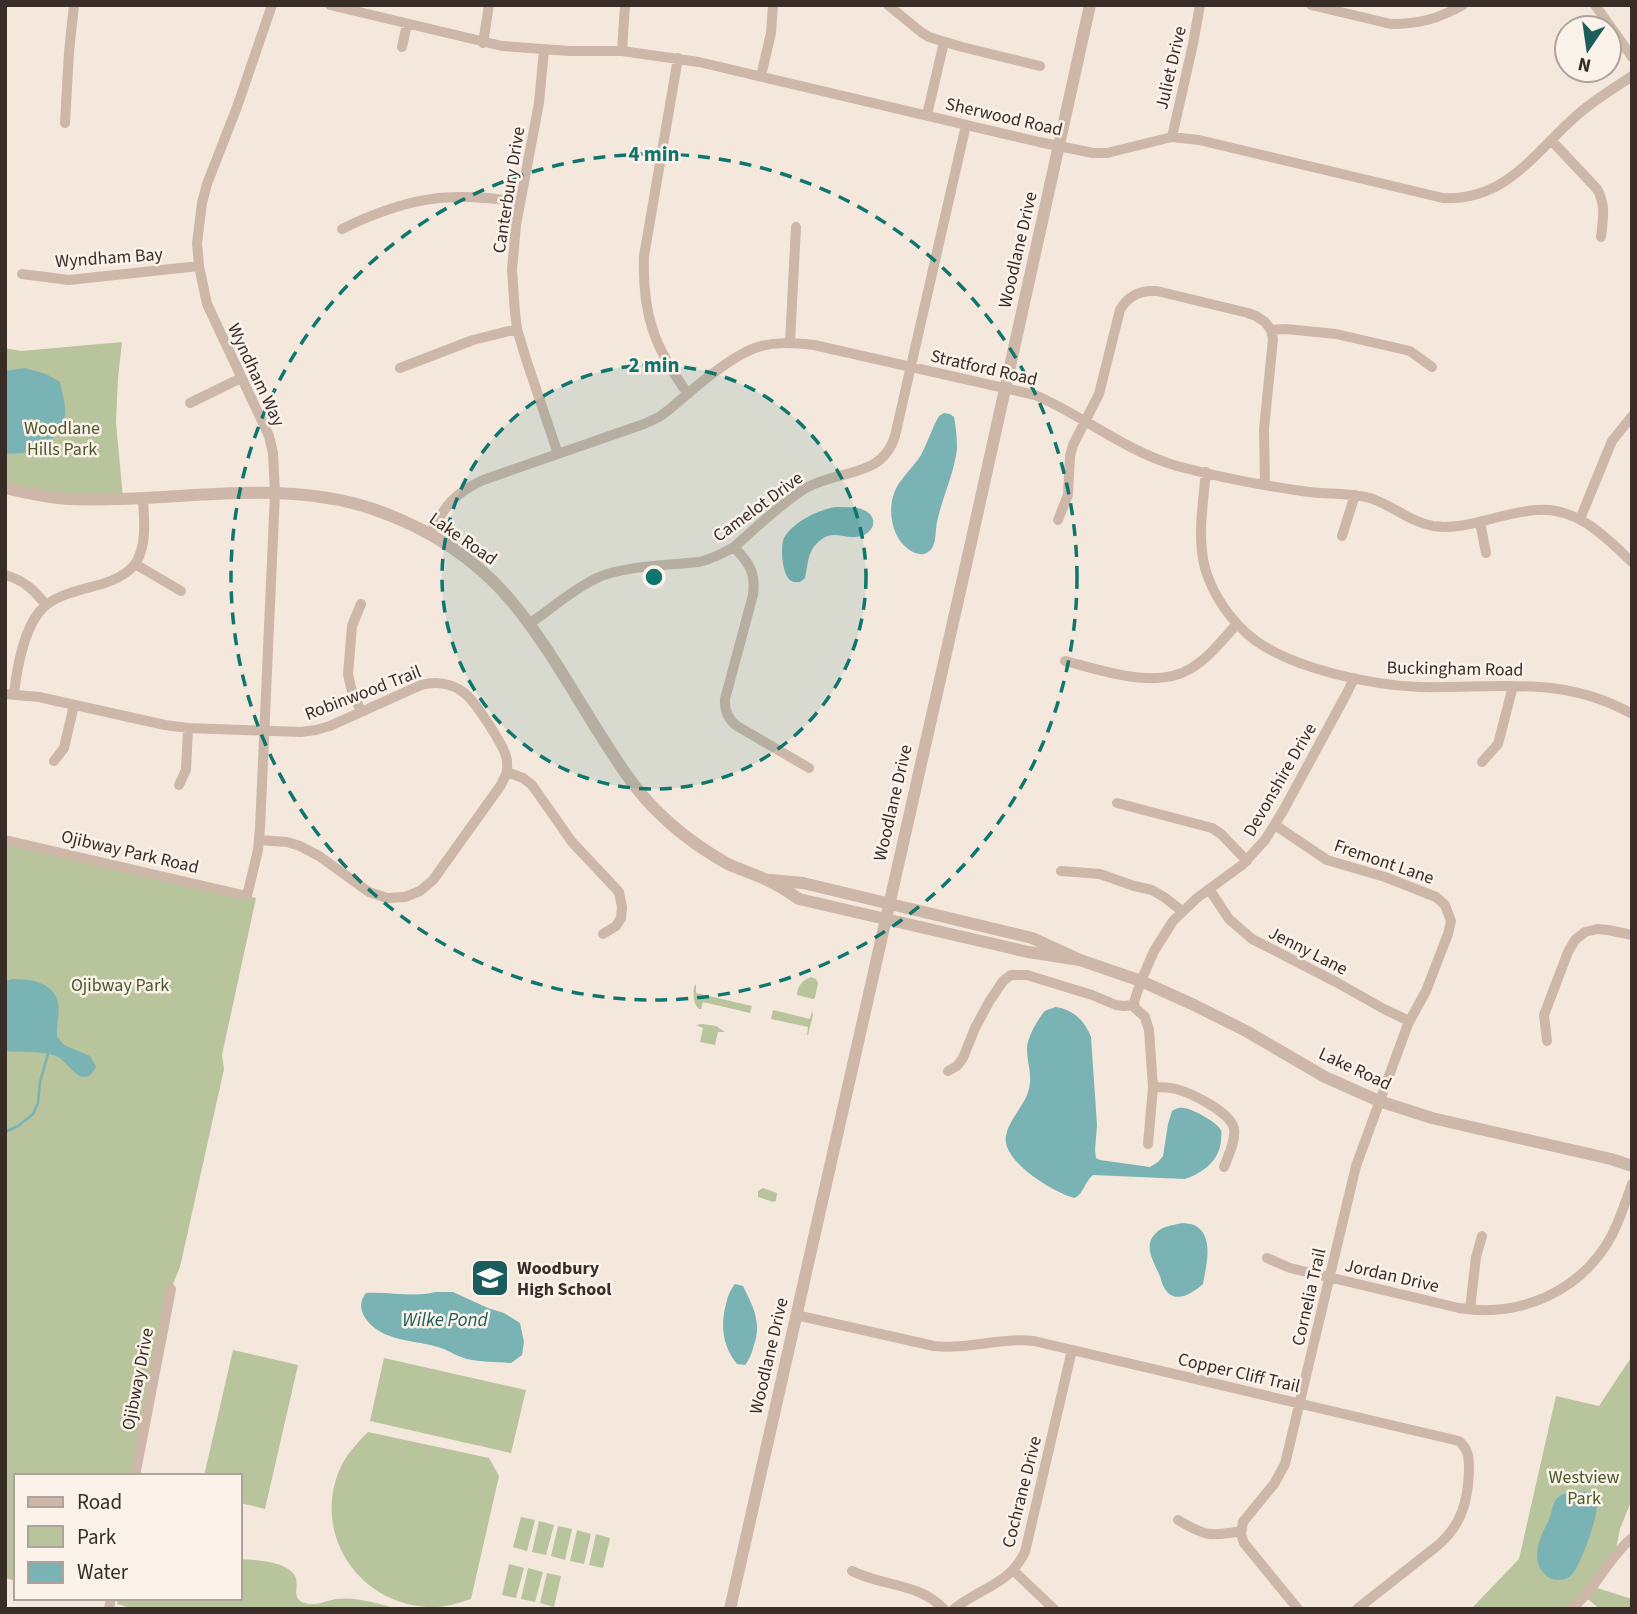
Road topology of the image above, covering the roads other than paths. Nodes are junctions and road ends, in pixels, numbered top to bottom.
1 (74, 5) edge
2 (272, 5) edge
3 (330, 5) edge
4 (489, 5) edge
5 (625, 5) edge
6 (773, 5) edge
7 (888, 5) edge
8 (1090, 5) edge
9 (1200, 5) edge
10 (1311, 5) edge
11 (1463, 5) edge
12 (1595, 5) edge
13 (407, 24) junction
14 (944, 41) junction
15 (483, 43) junction
16 (402, 47) dead end
17 (544, 50) junction
18 (622, 51) junction
19 (1632, 57) edge
20 (678, 58) junction
21 (1040, 66) dead end
22 (761, 76) junction
23 (1632, 76) edge
24 (927, 115) junction
25 (65, 123) dead end
26 (966, 125) junction
27 (1172, 137) junction
28 (1551, 139) junction
29 (1059, 146) junction
30 (520, 202) junction
31 (796, 227) dead end
32 (342, 229) dead end
33 (1601, 237) dead end
34 (199, 266) junction
35 (22, 274) dead end
36 (517, 329) junction
37 (1271, 330) junction
38 (790, 342) junction
39 (911, 367) junction
40 (1432, 367) dead end
41 (400, 368) dead end
42 (241, 378) junction
43 (1005, 387) junction
44 (688, 394) junction
45 (190, 403) dead end
46 (1632, 416) edge
47 (1085, 420) junction
48 (558, 454) junction
49 (1206, 472) junction
50 (1265, 485) junction
51 (5, 488) edge
52 (275, 493) junction
53 (1355, 495) junction
54 (143, 498) junction
55 (1580, 519) junction
56 (1058, 520) dead end
57 (1480, 522) junction
58 (430, 534) junction
59 (1342, 536) dead end
60 (734, 547) junction
61 (1486, 553) dead end
62 (1632, 562) edge
63 (135, 564) junction
64 (5, 575) edge
65 (181, 591) dead end
66 (361, 604) dead end
67 (46, 605) junction
68 (529, 624) junction
69 (1237, 624) junction
70 (1065, 661) dead end
71 (1353, 678) junction
72 (1513, 686) junction
73 (10, 694) edge
74 (75, 705) junction
75 (361, 712) junction
76 (1632, 715) edge
77 (188, 728) junction
78 (264, 731) junction
79 (54, 761) dead end
80 (1482, 762) dead end
81 (809, 768) dead end
82 (507, 772) junction
83 (179, 785) dead end
84 (1117, 803) dead end
85 (1275, 825) junction
86 (5, 840) edge
87 (259, 840) junction
88 (1247, 861) junction
89 (1061, 871) dead end
90 (768, 880) junction
91 (1209, 889) junction
92 (247, 896) joint
93 (888, 904) junction
94 (1182, 912) junction
95 (885, 918) junction
96 (603, 934) dead end
97 (1632, 935) edge
98 (1080, 960) junction
99 (1141, 981) junction
100 (1134, 1005) junction
101 (1409, 1021) junction
102 (1547, 1041) dead end
103 (948, 1071) dead end
104 (1153, 1087) junction
105 (1379, 1101) junction
106 (1148, 1144) dead end
107 (1632, 1166) edge
108 (1224, 1167) dead end
109 (1632, 1184) edge
110 (1482, 1236) dead end
111 (1267, 1258) dead end
112 (1329, 1278) junction
113 (171, 1289) dead end
114 (1470, 1310) junction
115 (796, 1315) junction
116 (1072, 1350) junction
117 (1300, 1403) junction
118 (135, 1474) edge
119 (1178, 1520) dead end
120 (1241, 1531) junction
121 (1632, 1538) edge
122 (852, 1570) dead end
123 (1014, 1571) junction
124 (730, 1609) edge
125 (944, 1609) edge
126 (954, 1609) edge
127 (1054, 1609) edge
128 (1298, 1609) edge
129 (1357, 1609) edge
130 (1571, 1609) edge

1 - 25 street
2 - 34 street, Wyndham Way
3 - 13 street, Sherwood Road
4 - 15 street
5 - 18 street
6 - 22 street
7 - 14 street
8 - 29 street, Woodlane Drive
9 - 27 street, Juliet Drive
10 - 11 street
12 - 19 street
13 - 15 street, Sherwood Road
13 - 16 street
14 - 21 street
14 - 24 street
15 - 17 street, Sherwood Road
17 - 18 street, Sherwood Road
17 - 30 street, Canterbury Drive
18 - 20 street, Sherwood Road
20 - 22 street, Sherwood Road
20 - 44 street
22 - 24 street, Sherwood Road
23 - 28 street, Sherwood Road
24 - 26 street, Sherwood Road
26 - 29 street, Sherwood Road
26 - 39 street, Camelot Drive
27 - 28 street, Sherwood Road
27 - 29 street, Sherwood Road
28 - 33 street
29 - 43 street, Woodlane Drive
30 - 32 street
30 - 36 street, Canterbury Drive
31 - 38 street
34 - 35 street, Wyndham Bay
34 - 42 street, Wyndham Way
36 - 41 street
36 - 48 street, Canterbury Drive
37 - 40 street
37 - 47 street
37 - 50 street
38 - 39 street, Stratford Road
38 - 44 street, Stratford Road
39 - 43 street, Stratford Road
39 - 60 street, Camelot Drive
42 - 45 street
42 - 52 street, Wyndham Way
43 - 47 street, Stratford Road
43 - 93 street, Woodlane Drive
44 - 48 street, Stratford Road
46 - 55 street
47 - 49 street, Stratford Road
47 - 56 street
48 - 58 street, Stratford Road
49 - 50 street, Stratford Road
49 - 69 street, Buckingham Road
50 - 53 street, Stratford Road
51 - 54 street, Lake Road
52 - 54 street, Lake Road
52 - 58 street, Lake Road
52 - 78 street, Wyndham Way
53 - 57 street, Stratford Road
53 - 59 street
54 - 63 street
55 - 57 street, Stratford Road
55 - 62 street, Stratford Road
57 - 61 street
58 - 68 street, Lake Road
60 - 68 street, Camelot Drive
60 - 81 street
63 - 65 street
63 - 67 street
64 - 67 street
66 - 75 street
67 - 73 street
68 - 90 street, Lake Road
69 - 70 street
69 - 71 street, Buckingham Road
71 - 72 street, Buckingham Road
71 - 85 street, Devonshire Drive
72 - 76 street, Buckingham Road
72 - 80 street
73 - 74 street, Robinwood Trail
74 - 77 street, Robinwood Trail
74 - 79 street
75 - 78 street, Robinwood Trail
75 - 82 street, Robinwood Trail
77 - 78 street, Robinwood Trail
77 - 83 street
78 - 87 street, Wyndham Way
82 - 87 street
82 - 96 street
84 - 88 street
85 - 88 street, Devonshire Drive
85 - 101 street, Fremont Lane
86 - 92 street, Ojibway Park Road
87 - 92 street, Wyndham Way
88 - 91 street, Devonshire Drive
89 - 94 street
90 - 93 street, Lake Road
90 - 95 street, Lake Road
91 - 94 street, Devonshire Drive
91 - 101 street, Jenny Lane
93 - 95 street, Woodlane Drive
93 - 98 street, Lake Road
94 - 99 street, Devonshire Drive
95 - 98 street, Lake Road
95 - 115 street, Woodlane Drive
97 - 102 street
98 - 99 street, Lake Road
99 - 100 street, Devonshire Drive
99 - 105 street, Lake Road
100 - 103 street
100 - 104 street
101 - 105 street, Fremont Lane
104 - 106 street
104 - 108 street
105 - 107 street, Lake Road
105 - 112 street, Cornelia Trail
109 - 114 street, Jordan Drive
110 - 114 street
111 - 112 street, Jordan Drive
112 - 114 street, Jordan Drive
112 - 117 street, Cornelia Trail
113 - 118 street, Ojibway Drive
115 - 116 street, Copper Cliff Trail
115 - 124 street, Woodlane Drive
116 - 117 street, Copper Cliff Trail
116 - 123 street, Cochrane Drive
117 - 120 street, Cornelia Trail
117 - 129 street, Copper Cliff Trail
119 - 120 street
120 - 128 street
121 - 130 street
122 - 125 street
123 - 126 street, Cochrane Drive
123 - 127 street

